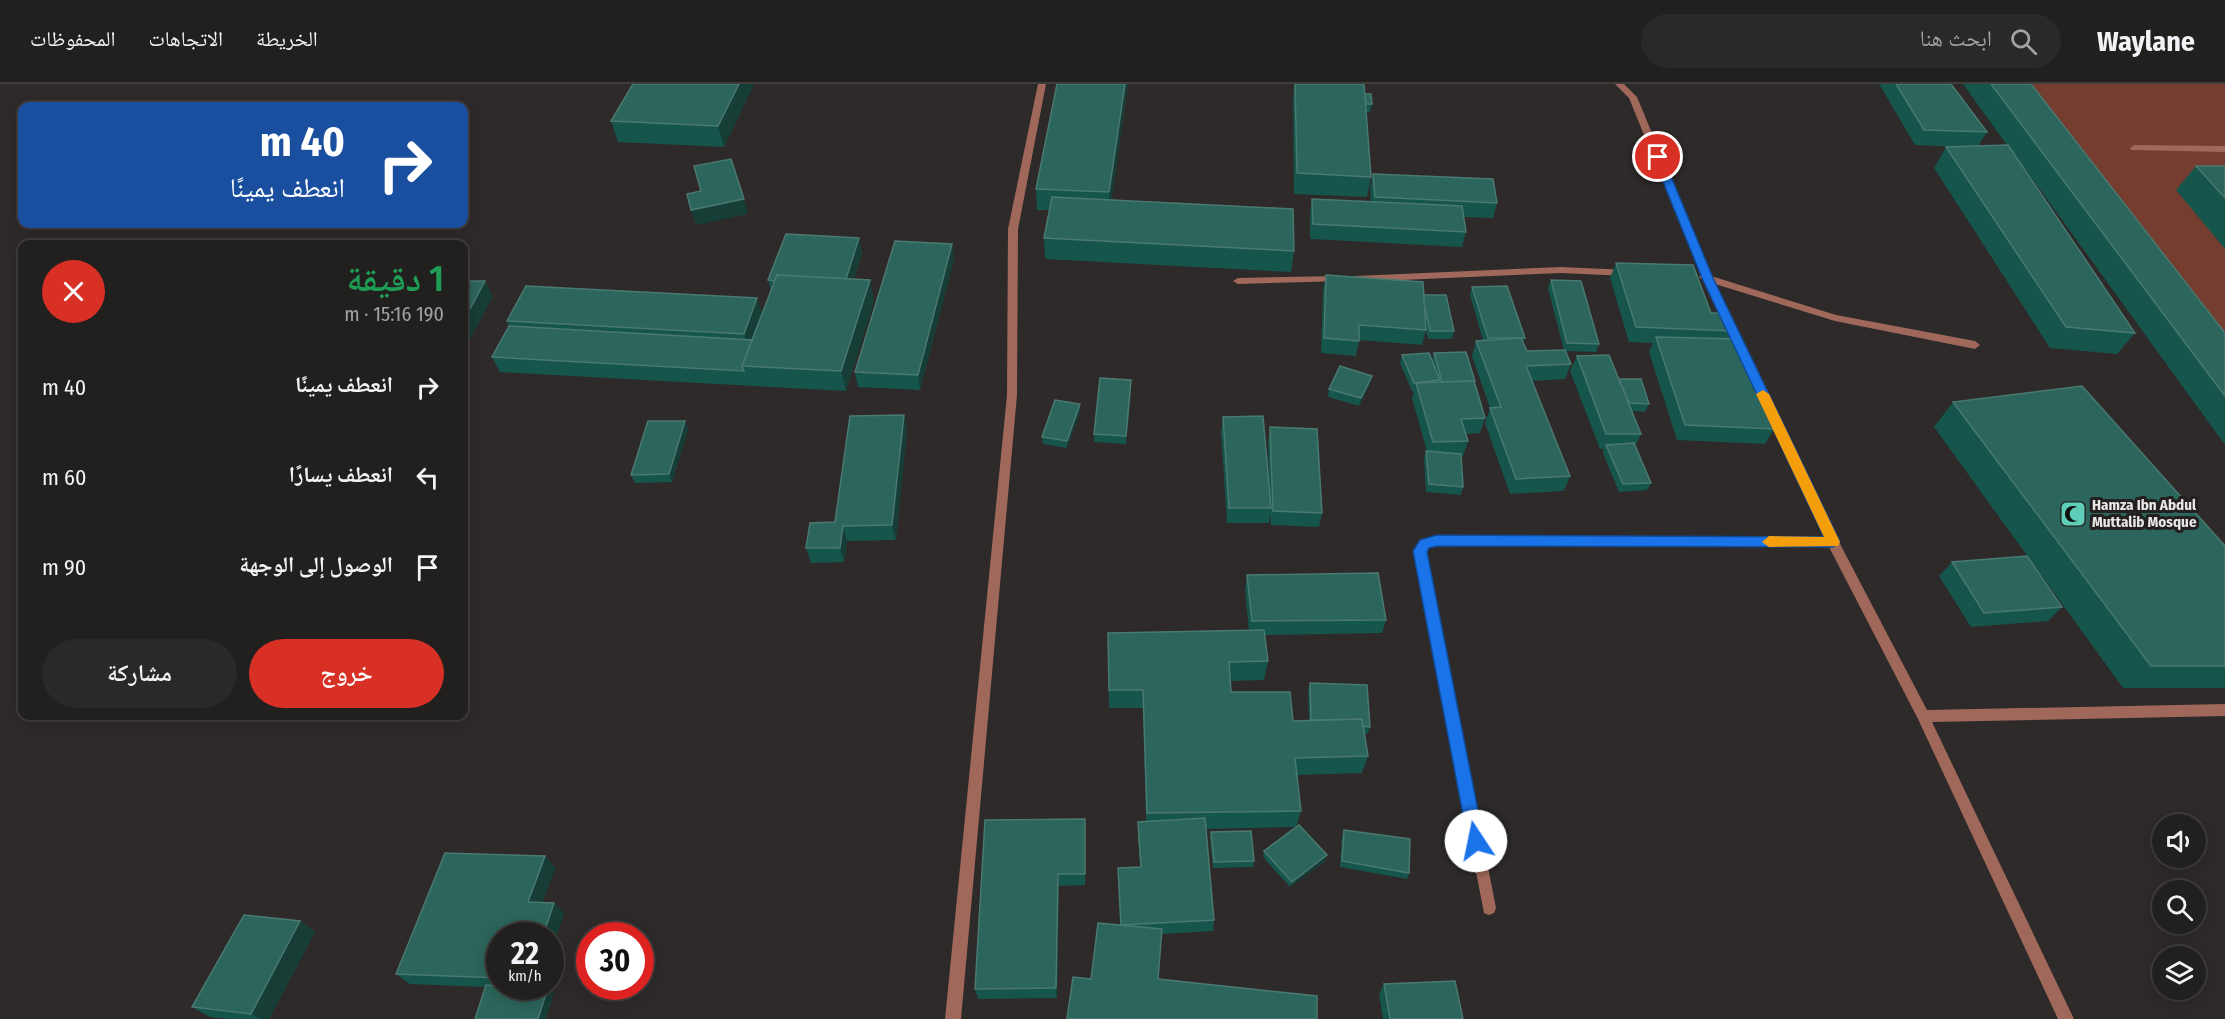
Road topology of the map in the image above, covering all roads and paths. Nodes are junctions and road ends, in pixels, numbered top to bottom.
1 (1042, 84) edge
2 (1619, 84) edge
3 (1637, 84) edge
4 (1633, 97) junction
5 (2134, 148) dead end
6 (2225, 149) edge
7 (1640, 274) edge
8 (1701, 277) junction
9 (1238, 281) edge
10 (1975, 345) dead end
11 (1833, 542) junction
12 (2225, 710) edge
13 (1923, 716) junction
14 (1489, 908) dead end
15 (953, 1019) edge
16 (2066, 1019) edge

1 - 15 street
2 - 4 street
3 - 4 street
4 - 8 street
5 - 6 street
7 - 9 street
8 - 10 street
8 - 11 street
11 - 13 street
11 - 14 street
12 - 13 street
13 - 16 street

